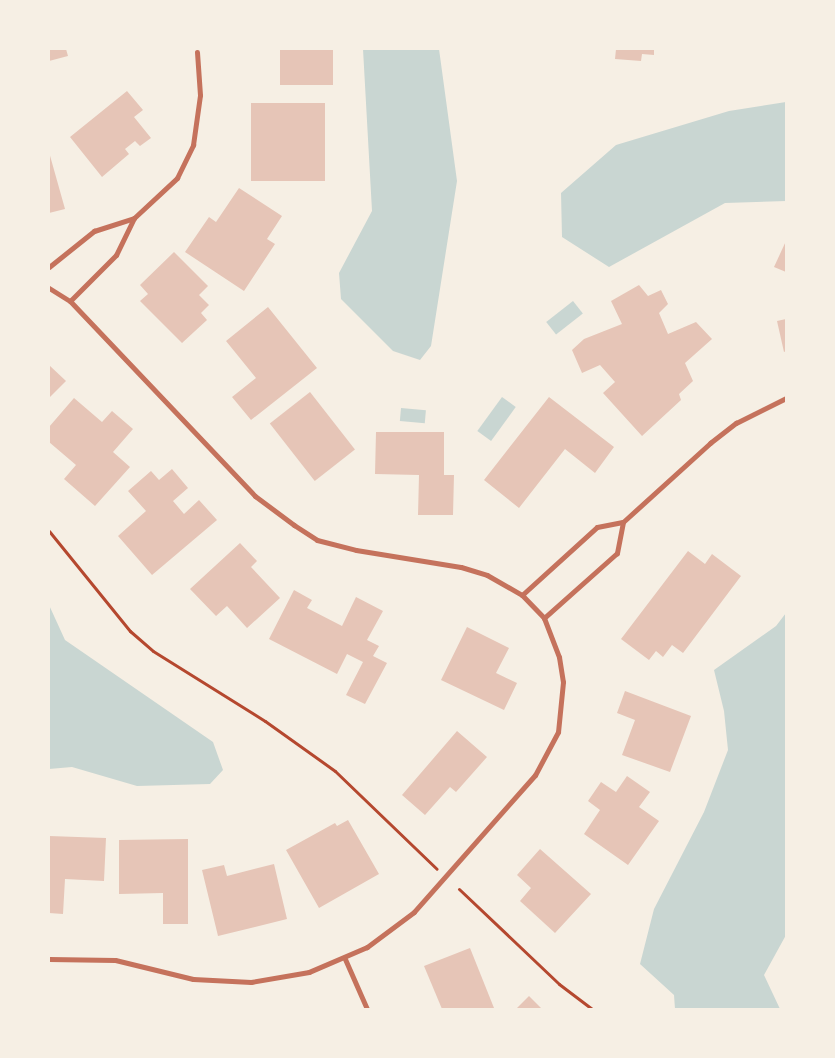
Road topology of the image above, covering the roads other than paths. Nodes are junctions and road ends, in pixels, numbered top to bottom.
1 (197, 52) dead end
2 (134, 218) junction
3 (49, 267) edge
4 (49, 288) edge
5 (70, 302) junction
6 (786, 398) edge
7 (623, 522) junction
8 (522, 595) junction
9 (544, 618) junction
10 (49, 959) edge
11 (345, 959) junction
12 (367, 1009) edge

1 - 2 street
2 - 3 street
2 - 5 street
4 - 5 street
5 - 8 street
6 - 7 street
7 - 8 street
7 - 9 street
8 - 9 street
9 - 11 street
10 - 11 street
11 - 12 street

